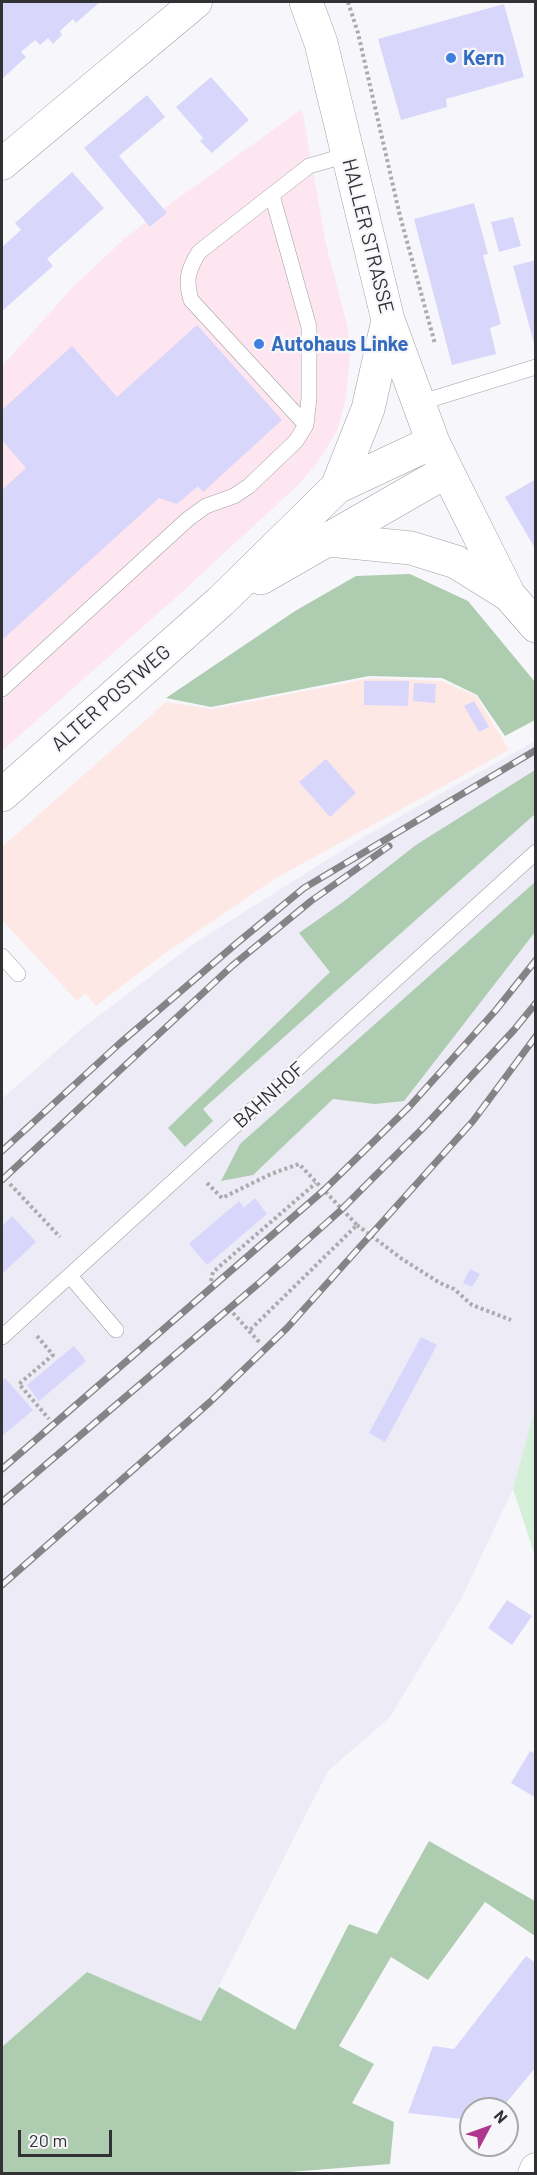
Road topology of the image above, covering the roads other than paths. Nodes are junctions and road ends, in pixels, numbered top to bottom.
1 (196, 2) edge
2 (306, 2) edge
3 (347, 155) junction
4 (2, 164) edge
5 (272, 195) junction
6 (388, 320) junction
7 (536, 367) edge
8 (420, 403) junction
9 (306, 424) junction
10 (433, 442) junction
11 (447, 471) junction
12 (336, 487) junction
13 (329, 540) junction
14 (509, 595) junction
15 (221, 601) junction
16 (536, 626) edge
17 (2, 689) edge
18 (2, 795) edge
19 (536, 852) edge
20 (2, 956) edge
21 (18, 974) dead end
22 (70, 1276) junction
23 (116, 1330) dead end
24 (2, 1337) edge

1 - 4 street
2 - 3 main road, HALLER STRASSE
3 - 5 lane
3 - 6 main road, HALLER STRASSE
5 - 9 lane
5 - 9 lane
6 - 8 main road, HALLER STRASSE
6 - 12 main road, ALTER POSTWEG
7 - 8 lane
8 - 10 main road, HALLER STRASSE
9 - 17 lane
10 - 11 main road, HALLER STRASSE
10 - 12 main road, ALTER POSTWEG
11 - 13 main road, ALTER POSTWEG
11 - 14 main road, HALLER STRASSE
12 - 15 main road, ALTER POSTWEG
13 - 14 main road
13 - 15 main road, ALTER POSTWEG
14 - 16 main road
15 - 18 main road, ALTER POSTWEG
19 - 22 lane, BAHNHOF
20 - 21 lane
22 - 23 lane
22 - 24 lane, BAHNHOF

